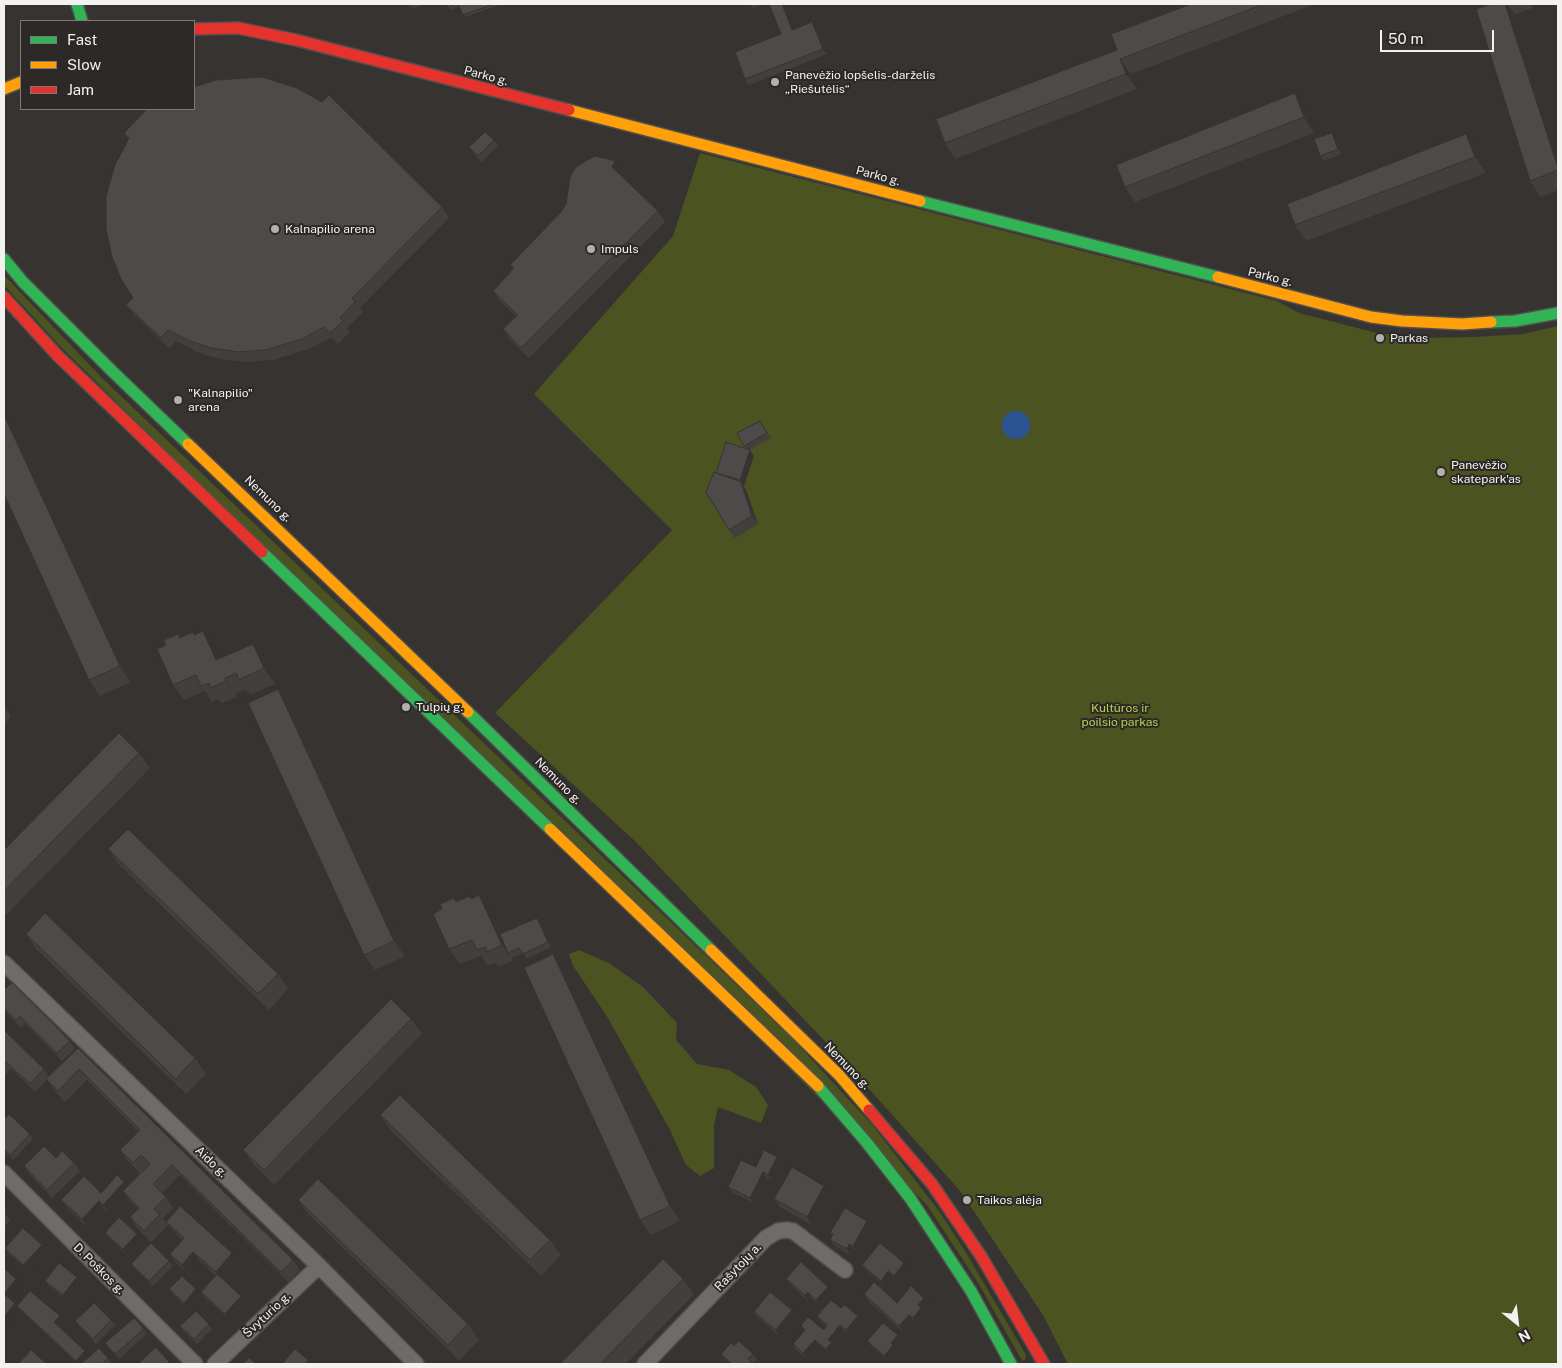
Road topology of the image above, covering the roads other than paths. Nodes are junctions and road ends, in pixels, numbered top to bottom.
1 (77, 4) edge
2 (82, 20) edge
3 (195, 29) edge
4 (20, 82) edge
5 (4, 89) edge
6 (4, 259) edge
7 (4, 297) edge
8 (1558, 313) edge
9 (4, 963) edge
10 (4, 1173) edge
11 (319, 1266) junction
12 (844, 1270) dead end
13 (195, 1364) edge
14 (215, 1364) edge
15 (416, 1364) edge
16 (645, 1364) edge
17 (1011, 1364) edge
18 (1044, 1364) edge

1 - 2 main road
3 - 8 main road, Parko g.
4 - 5 main road
6 - 18 main road, Nemuno g.
7 - 17 main road
9 - 11 street, Aido g.
10 - 13 street, D. Poškos g.
11 - 14 street, Švyturio g.
11 - 15 street, Aido g.
12 - 16 street, Rašytojų a.

